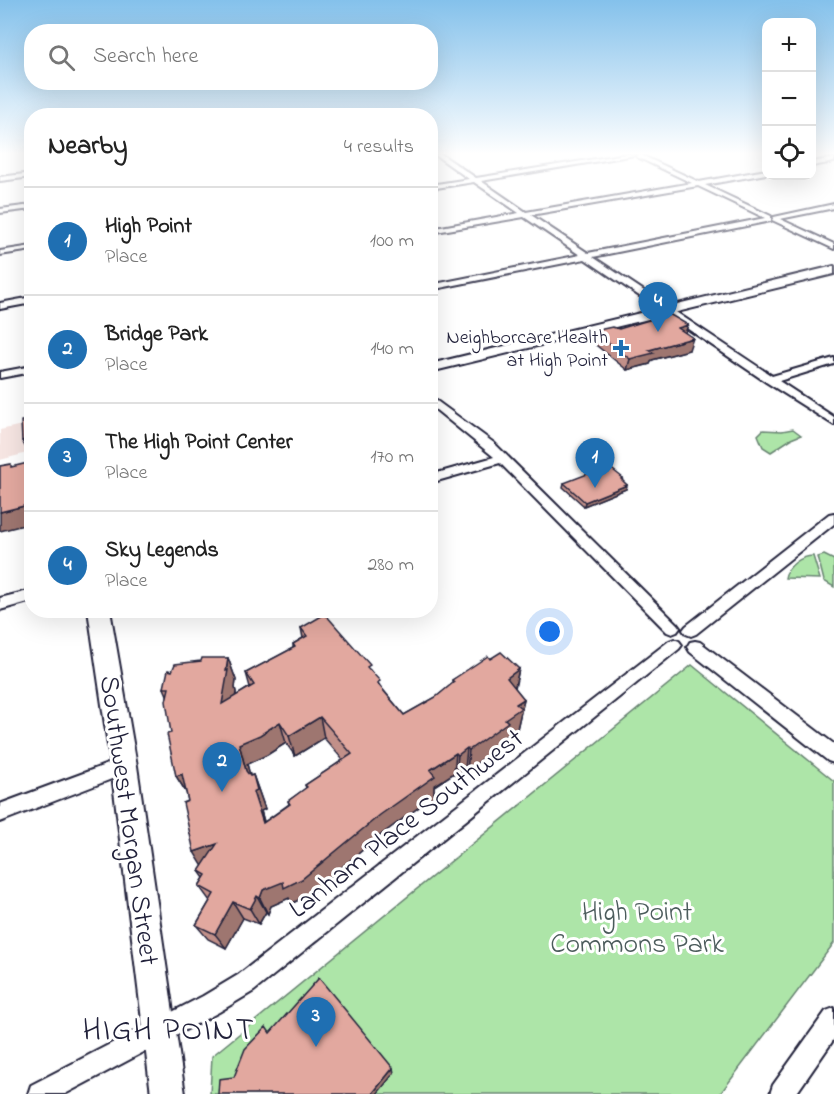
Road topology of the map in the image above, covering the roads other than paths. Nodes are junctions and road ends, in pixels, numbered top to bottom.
1 (511, 205) edge
2 (576, 205) edge
3 (744, 205) edge
4 (834, 206) edge
5 (24, 208) edge
6 (0, 211) edge
7 (524, 214) junction
8 (772, 218) junction
9 (438, 230) edge
10 (834, 247) edge
11 (24, 249) edge
12 (0, 253) edge
13 (586, 256) junction
14 (834, 270) edge
15 (438, 286) edge
16 (24, 302) edge
17 (0, 306) edge
18 (665, 310) junction
19 (834, 361) edge
20 (438, 366) edge
21 (24, 370) edge
22 (0, 375) edge
23 (770, 380) junction
24 (438, 406) edge
25 (834, 422) edge
26 (502, 458) junction
27 (438, 477) edge
28 (834, 518) edge
29 (24, 597) edge
30 (0, 604) edge
31 (100, 618) edge
32 (680, 640) junction
33 (834, 755) edge
34 (124, 766) junction
35 (0, 813) edge
36 (834, 1019) edge
37 (161, 1030) junction
38 (40, 1094) edge
39 (155, 1094) edge
40 (168, 1094) edge
41 (782, 1094) edge

1 - 7 street
2 - 7 street
3 - 8 street
4 - 8 street
5 - 6 street
7 - 9 street
7 - 13 street
8 - 10 street
8 - 13 street
11 - 12 street
13 - 15 street
13 - 18 street
14 - 18 main road
16 - 17 street
18 - 20 main road
18 - 23 street
19 - 23 street
21 - 22 street
23 - 25 street
24 - 26 street
26 - 27 street
26 - 32 street
28 - 32 street
29 - 30 street
31 - 34 main road, Southwest Morgan Street
32 - 33 street
32 - 37 street, Lanham Place Southwest
34 - 35 street
34 - 37 main road, Southwest Morgan Street
36 - 41 street
37 - 38 street, Lanham Place Southwest
37 - 39 main road
37 - 40 main road

